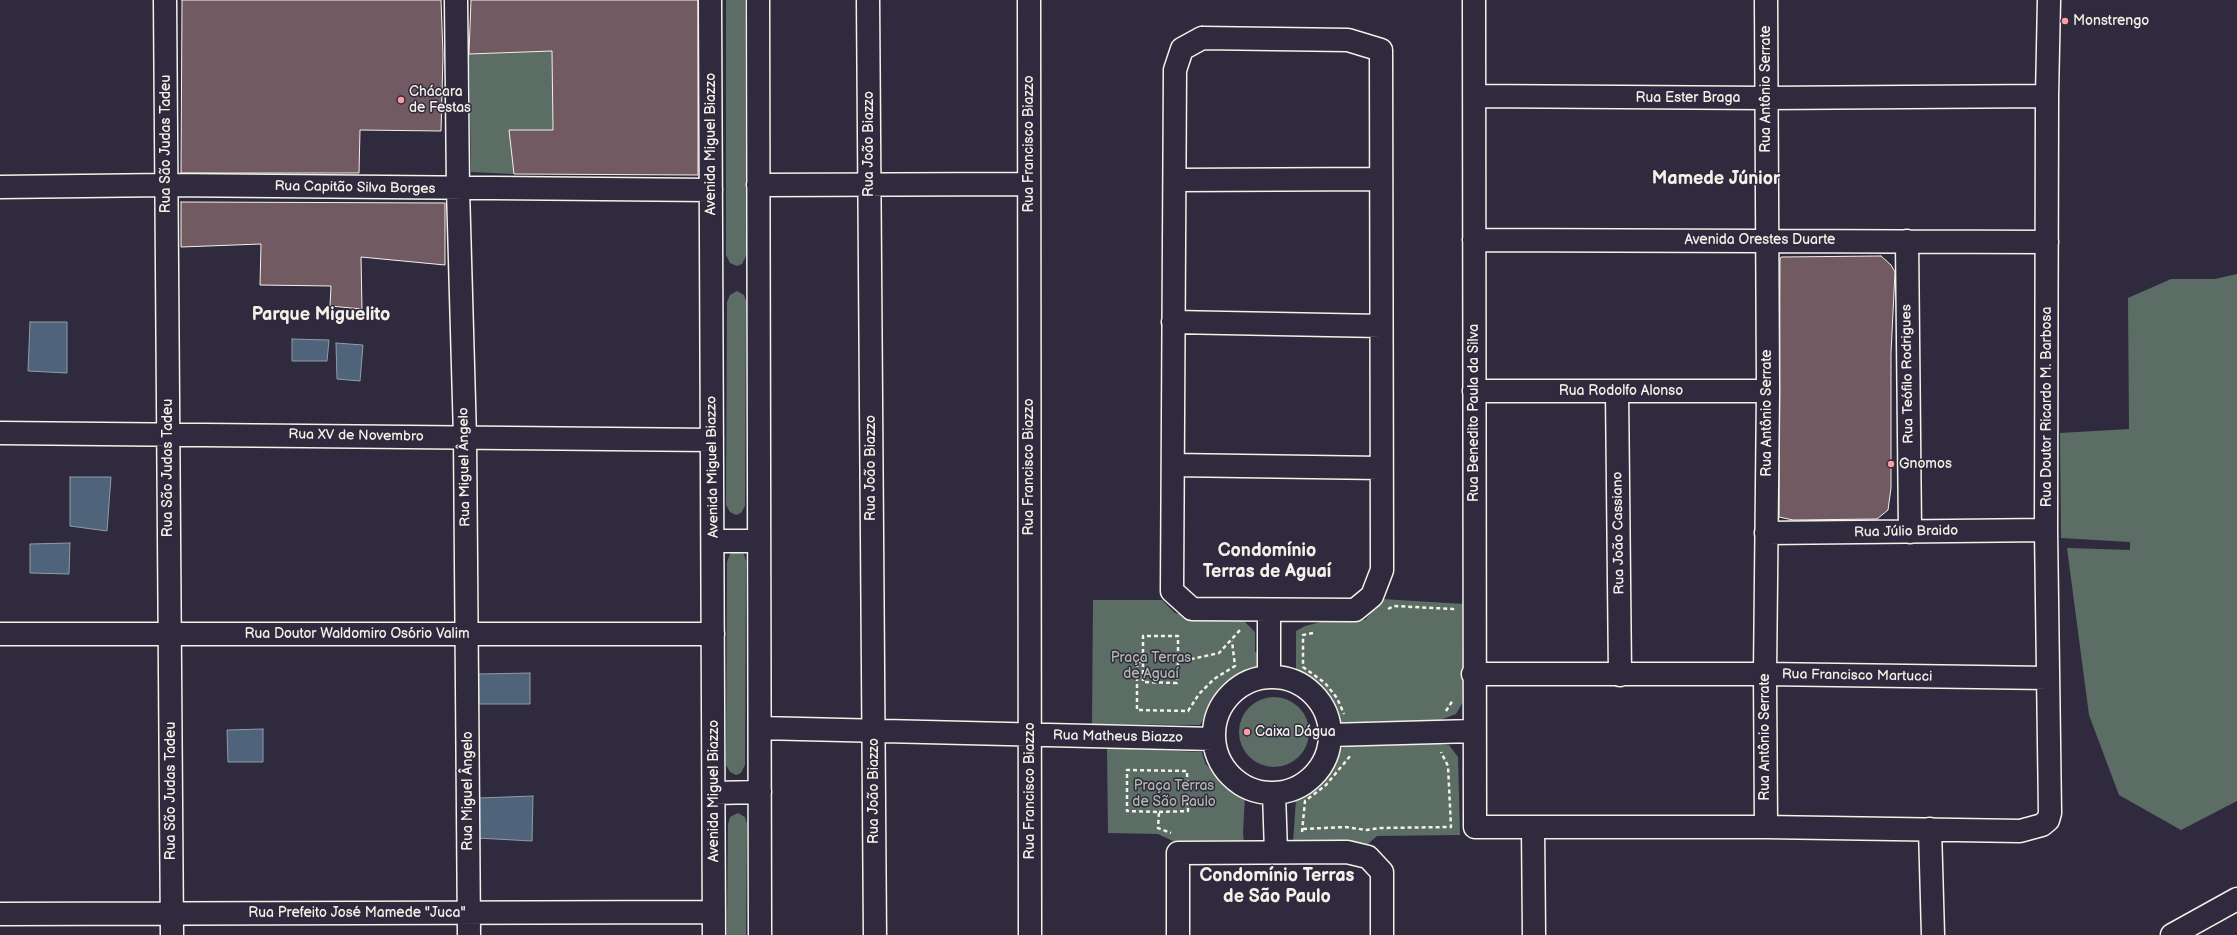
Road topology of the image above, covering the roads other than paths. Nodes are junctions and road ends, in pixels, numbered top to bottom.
1 (165, 0) edge
2 (456, 0) edge
3 (710, 0) edge
4 (758, 0) edge
5 (868, 0) edge
6 (1029, 0) edge
7 (1474, 0) edge
8 (1766, 0) edge
9 (2049, 0) edge
10 (1474, 96) junction
11 (2047, 96) junction
12 (1766, 98) junction
13 (1381, 179) junction
14 (1175, 180) junction
15 (869, 184) junction
16 (1029, 184) junction
17 (166, 185) junction
18 (758, 185) junction
19 (0, 187) edge
20 (458, 189) junction
21 (711, 190) junction
22 (1474, 240) junction
23 (1767, 240) junction
24 (1907, 241) junction
25 (2047, 242) junction
26 (1174, 322) junction
27 (1381, 326) junction
28 (1474, 391) junction
29 (1617, 391) junction
30 (1768, 391) junction
31 (0, 432) edge
32 (168, 434) junction
33 (465, 437) junction
34 (712, 440) junction
35 (1173, 465) junction
36 (1381, 468) junction
37 (2046, 530) junction
38 (1910, 532) junction
39 (1766, 533) junction
40 (713, 541) junction
41 (759, 541) junction
42 (1269, 610) junction
43 (0, 634) edge
44 (170, 634) junction
45 (467, 634) junction
46 (713, 634) junction
47 (1473, 674) junction
48 (1765, 674) junction
49 (1620, 675) junction
50 (1269, 676) junction
51 (2048, 678) junction
52 (760, 728) junction
53 (873, 731) junction
54 (1473, 731) junction
55 (1330, 734) junction
56 (1030, 735) junction
57 (1213, 739) junction
58 (760, 792) junction
59 (714, 793) junction
60 (1274, 793) junction
61 (1534, 827) junction
62 (1766, 827) junction
63 (1930, 829) junction
64 (1276, 852) junction
65 (2237, 899) edge
66 (172, 912) junction
67 (714, 912) junction
68 (468, 913) junction
69 (0, 914) edge
70 (172, 935) edge
71 (468, 935) edge
72 (714, 935) edge
73 (760, 935) edge
74 (875, 935) edge
75 (1030, 935) edge
76 (1178, 935) edge
77 (1382, 935) edge
78 (1534, 935) edge
79 (1933, 935) edge
80 (2172, 935) edge

1 - 17 street, Rua São Judas Tadeu
2 - 20 street, Rua Miguel Ângelo
3 - 21 street, Avenida Miguel Biazzo
4 - 18 street
5 - 15 street, Rua João Biazzo
6 - 16 street, Rua Francisco Biazzo
7 - 10 street, Rua Benedito Paula da Silva
8 - 12 street, Rua Antônio Serrate
9 - 11 street, Rua Doutor Ricardo M. Barbosa
10 - 12 street, Rua Ester Braga
10 - 22 street, Rua Benedito Paula da Silva
11 - 12 street, Rua Ester Braga
11 - 25 street, Rua Doutor Ricardo M. Barbosa
12 - 23 street, Rua Antônio Serrate
13 - 14 street
13 - 14 street
13 - 27 street
14 - 26 street
15 - 16 street
15 - 18 street
15 - 53 street, Rua João Biazzo
16 - 56 street, Rua Francisco Biazzo
17 - 19 street, Rua Capitão Silva Borges
17 - 20 street, Rua Capitão Silva Borges
17 - 32 street, Rua São Judas Tadeu
18 - 41 street
20 - 21 street, Rua Capitão Silva Borges
20 - 33 street, Rua Miguel Ângelo
21 - 34 street, Avenida Miguel Biazzo
22 - 23 street, Avenida Orestes Duarte
22 - 28 street, Rua Benedito Paula da Silva
23 - 24 street, Avenida Orestes Duarte
23 - 30 street, Rua Antônio Serrate
24 - 25 street, Avenida Orestes Duarte
24 - 38 street, Rua Teófilo Rodrigues
25 - 37 street, Rua Doutor Ricardo M. Barbosa
26 - 27 street
26 - 35 street
27 - 36 street
28 - 29 street, Rua Rodolfo Alonso
28 - 47 street, Rua Benedito Paula da Silva
29 - 30 street, Rua Rodolfo Alonso
29 - 49 street, Rua João Cassiano
30 - 39 street, Rua Antônio Serrate
31 - 32 street, Rua XV de Novembro
32 - 33 street, Rua XV de Novembro
32 - 44 street, Rua São Judas Tadeu
33 - 34 street, Rua XV de Novembro
33 - 45 street, Rua Miguel Ângelo
34 - 40 street, Avenida Miguel Biazzo
35 - 36 street
35 - 42 street
36 - 42 street
37 - 38 street, Rua Júlio Braido
37 - 51 street, Rua Doutor Ricardo M. Barbosa
38 - 39 street, Rua Júlio Braido
39 - 48 street, Rua Antônio Serrate
40 - 41 street
40 - 46 street, Avenida Miguel Biazzo
41 - 52 street
42 - 50 street
43 - 44 street, Rua Doutor Waldomiro Osório Valim
44 - 45 street, Rua Doutor Waldomiro Osório Valim
44 - 66 street, Rua São Judas Tadeu
45 - 46 street, Rua Doutor Waldomiro Osório Valim
45 - 68 street, Rua Miguel Ângelo
46 - 59 street, Avenida Miguel Biazzo
47 - 49 street, Rua Francisco Martucci
47 - 54 street, Rua Benedito Paula da Silva
48 - 49 street, Rua Francisco Martucci
48 - 51 street, Rua Francisco Martucci
48 - 62 street, Rua Antônio Serrate
50 - 55 street
50 - 57 street
51 - 63 street, Rua Doutor Ricardo M. Barbosa
52 - 53 street, Rua Matheus Biazzo
52 - 58 street
53 - 56 street, Rua Matheus Biazzo
53 - 74 street, Rua João Biazzo
54 - 55 street
54 - 61 street, Rua Benedito Paula da Silva
55 - 60 street
56 - 57 street, Rua Matheus Biazzo
56 - 75 street, Rua Francisco Biazzo
57 - 60 street
58 - 59 street
58 - 73 street
59 - 67 street, Avenida Miguel Biazzo
60 - 64 street
61 - 62 street
61 - 78 street
62 - 63 street
63 - 79 street
64 - 76 street
64 - 77 street
65 - 80 street
66 - 68 street, Rua Prefeito José Mamede "Juca"
66 - 69 street, Rua Prefeito José Mamede "Juca"
66 - 70 street, Rua São Judas Tadeu
67 - 68 street, Rua Prefeito José Mamede "Juca"
67 - 72 street, Avenida Miguel Biazzo
68 - 71 street, Rua Miguel Ângelo

